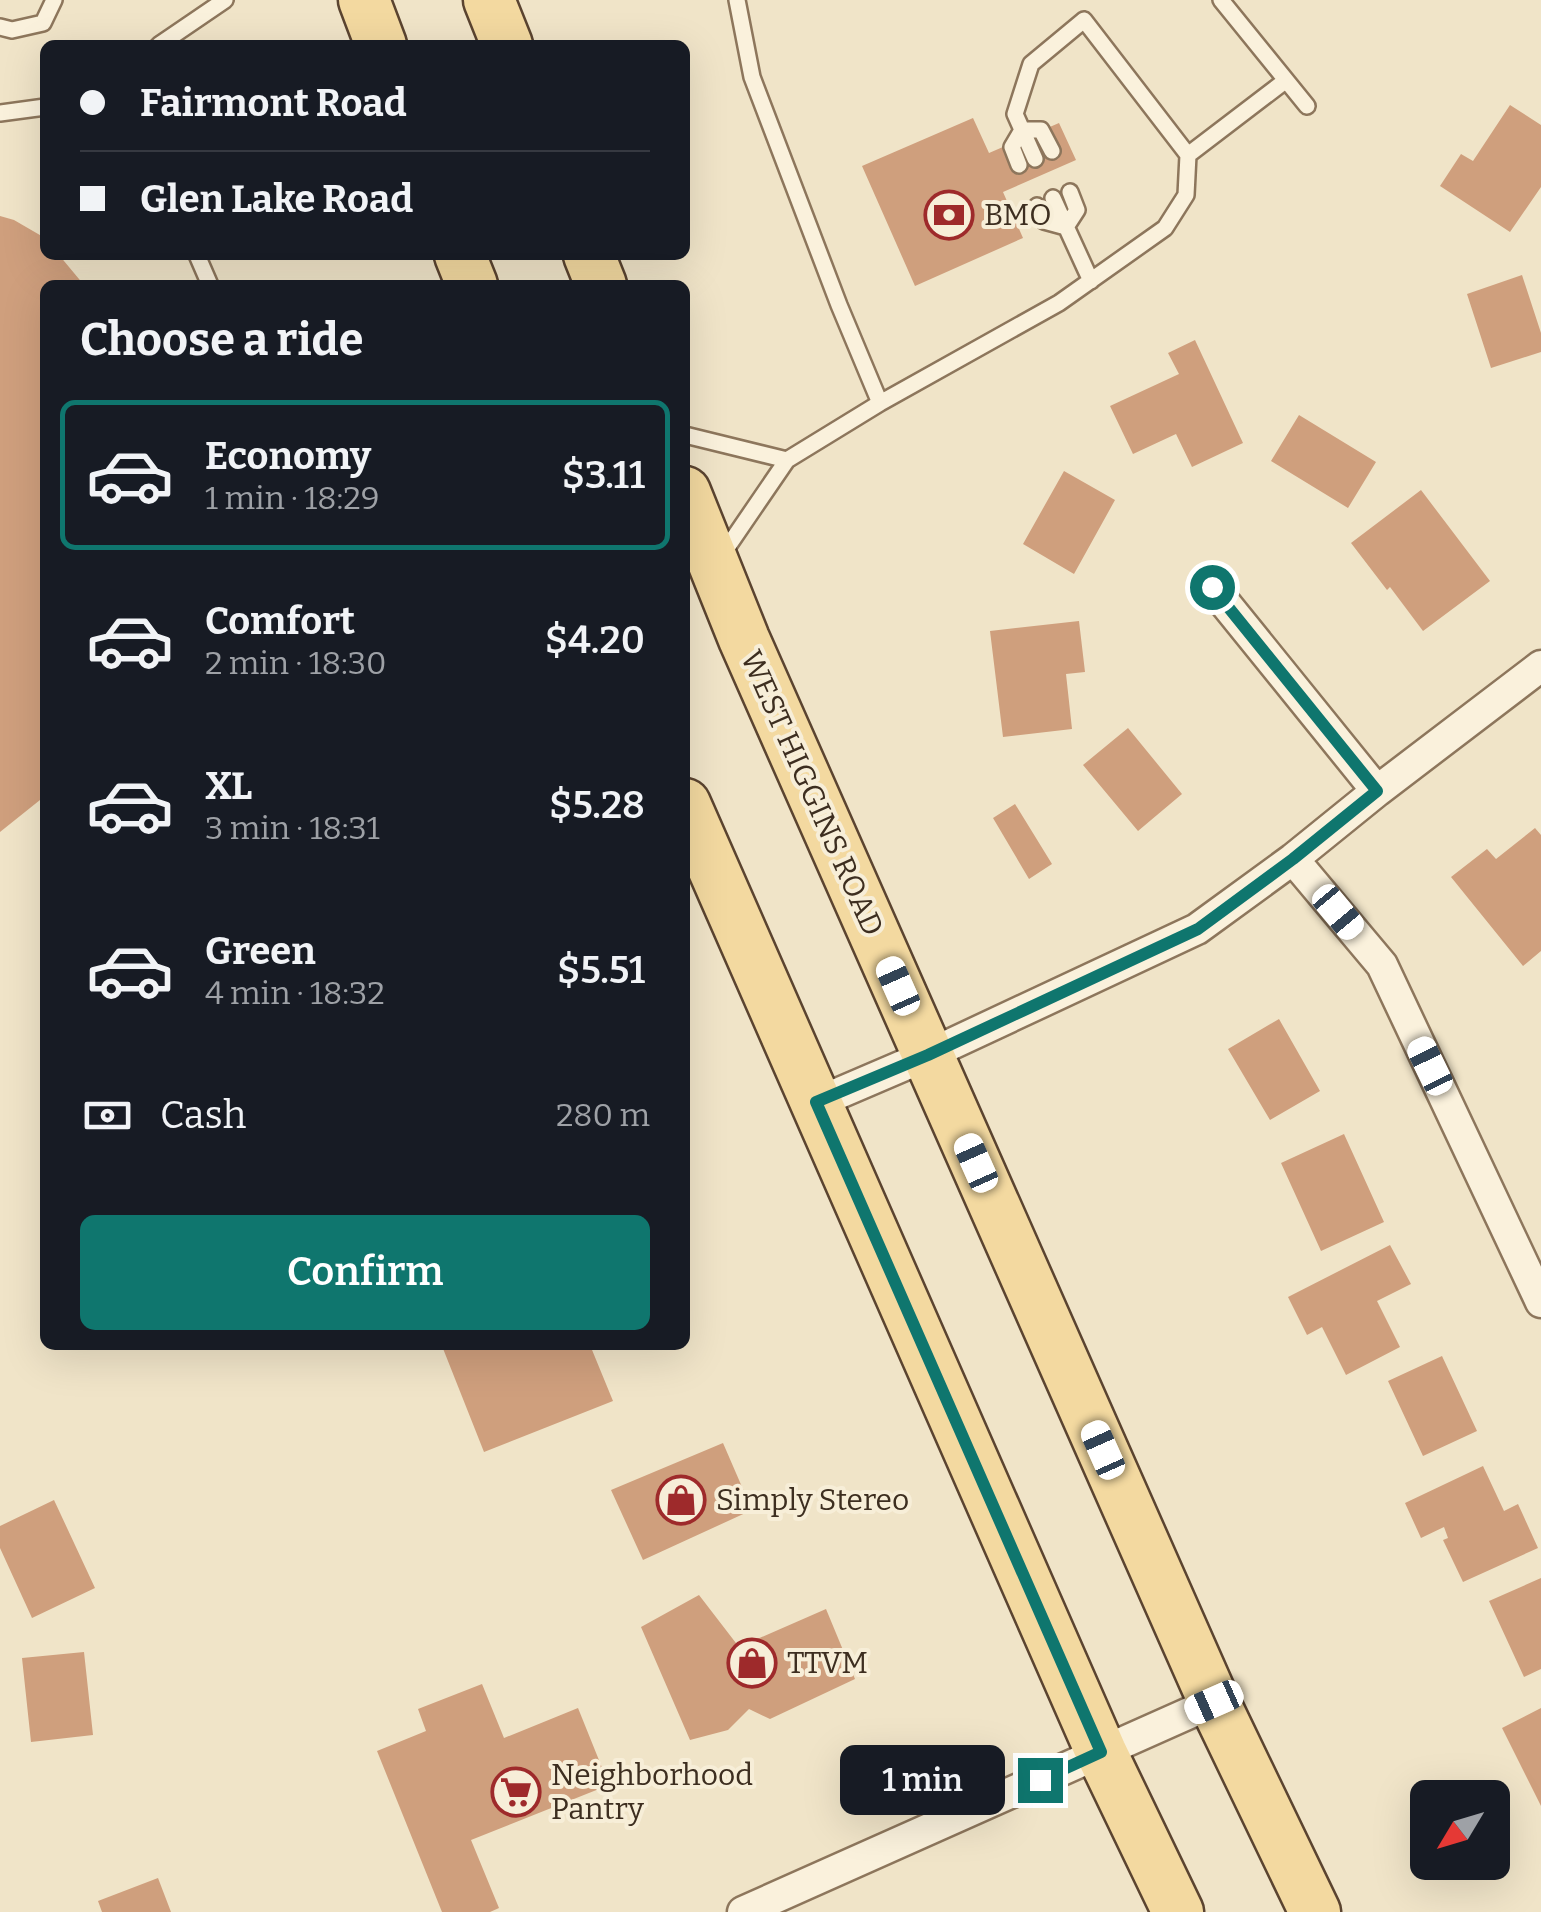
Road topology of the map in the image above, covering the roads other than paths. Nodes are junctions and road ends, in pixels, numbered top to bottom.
1 (54, 0) edge
2 (225, 0) edge
3 (364, 0) edge
4 (489, 0) edge
5 (737, 0) edge
6 (1222, 0) edge
7 (0, 28) edge
8 (166, 40) edge
9 (379, 40) edge
10 (504, 40) edge
11 (1284, 81) junction
12 (1306, 106) dead end
13 (40, 108) edge
14 (0, 113) edge
15 (1022, 130) junction
16 (1052, 152) dead end
17 (1188, 156) junction
18 (1035, 158) dead end
19 (1018, 165) dead end
20 (1070, 192) dead end
21 (1053, 198) dead end
22 (1036, 206) dead end
23 (1066, 227) junction
24 (1091, 281) junction
25 (880, 403) junction
26 (690, 436) edge
27 (787, 460) junction
28 (690, 504) edge
29 (715, 566) junction
30 (1212, 587) dead end
31 (1541, 666) edge
32 (1377, 791) junction
33 (690, 815) edge
34 (1293, 859) junction
35 (928, 1055) junction
36 (816, 1102) junction
37 (1541, 1302) edge
38 (1214, 1702) junction
39 (1101, 1752) junction
40 (742, 1912) edge
41 (1178, 1912) edge
42 (1315, 1912) edge

1 - 7 lane
2 - 8 lane
3 - 9 main road
4 - 10 main road
5 - 25 lane
6 - 11 lane
11 - 12 lane
11 - 17 lane
13 - 14 lane
15 - 16 lane
15 - 17 lane
15 - 18 lane
15 - 19 lane
17 - 24 lane
20 - 23 lane
21 - 23 lane
22 - 23 lane
23 - 24 lane
24 - 25 lane
25 - 27 lane
26 - 27 lane
27 - 29 lane
28 - 29 main road, WEST HIGGINS ROAD
29 - 35 main road, WEST HIGGINS ROAD
30 - 32 street
31 - 32 street
32 - 34 street
33 - 36 main road
34 - 35 street
34 - 37 street
35 - 36 street
35 - 38 main road, WEST HIGGINS ROAD
36 - 39 main road
38 - 39 street
38 - 42 main road, WEST HIGGINS ROAD
39 - 40 street
39 - 41 main road

